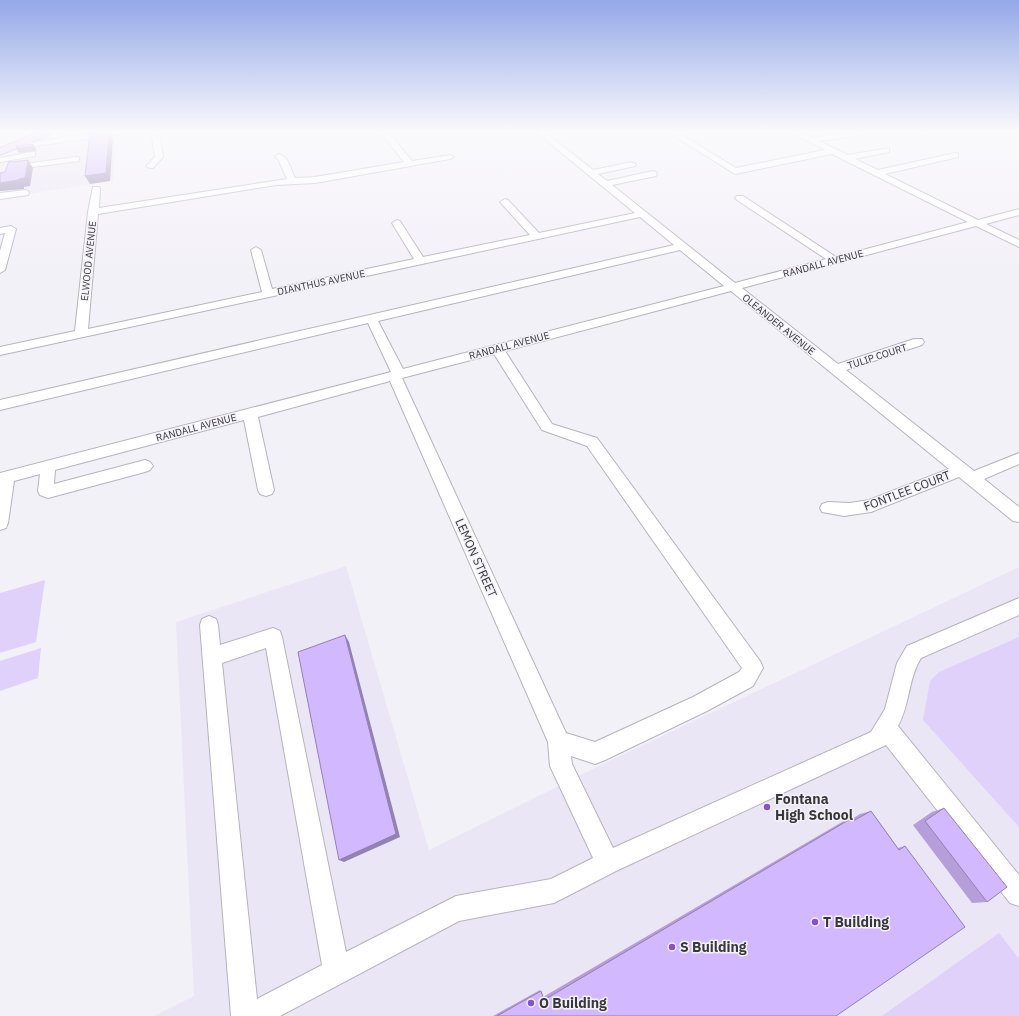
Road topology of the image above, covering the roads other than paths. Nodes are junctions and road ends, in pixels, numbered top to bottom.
1 (318, 179) edge
2 (599, 179) edge
3 (626, 179) edge
4 (891, 179) edge
5 (292, 181) joint
6 (604, 184) junction
7 (96, 189) dead end
8 (25, 193) dead end
9 (0, 196) edge
10 (740, 198) dead end
11 (505, 202) dead end
12 (93, 212) junction
13 (1019, 212) edge
14 (642, 214) junction
15 (397, 223) dead end
16 (978, 223) junction
17 (0, 231) edge
18 (537, 237) junction
19 (1019, 244) edge
20 (682, 246) junction
21 (256, 250) dead end
22 (834, 260) junction
23 (421, 262) junction
24 (0, 270) edge
25 (733, 287) junction
26 (268, 294) junction
27 (371, 318) junction
28 (80, 334) junction
29 (918, 342) dead end
30 (497, 348) junction
31 (0, 351) edge
32 (836, 370) junction
33 (396, 375) junction
34 (0, 405) edge
35 (250, 413) junction
36 (1019, 458) edge
37 (48, 466) junction
38 (144, 466) dead end
39 (966, 474) junction
40 (4, 478) edge
41 (266, 490) dead end
42 (828, 508) dead end
43 (1019, 516) edge
44 (0, 523) edge
45 (1019, 606) edge
46 (209, 625) dead end
47 (212, 657) junction
48 (885, 727) junction
49 (559, 741) junction
50 (608, 862) junction
51 (1019, 894) edge
52 (337, 972) junction
53 (245, 1016) edge
54 (252, 1016) edge

1 - 5 street
2 - 6 street, OLEANDER AVENUE
3 - 6 street
4 - 16 street
5 - 12 street
6 - 14 street, OLEANDER AVENUE
7 - 12 street, ELWOOD AVENUE
8 - 9 street
10 - 22 street
11 - 18 street
12 - 28 street, ELWOOD AVENUE
13 - 16 street, RANDALL AVENUE
14 - 18 street, DIANTHUS AVENUE
14 - 20 street, OLEANDER AVENUE
15 - 23 street
16 - 19 street
16 - 22 street, RANDALL AVENUE
17 - 24 street
18 - 23 street, DIANTHUS AVENUE
20 - 25 street, OLEANDER AVENUE
20 - 27 street
21 - 26 street
22 - 25 street, RANDALL AVENUE
23 - 26 street, DIANTHUS AVENUE
25 - 30 street, RANDALL AVENUE
25 - 32 street, OLEANDER AVENUE
26 - 28 street, DIANTHUS AVENUE
27 - 33 street, LEMON STREET
27 - 34 street
28 - 31 street, DIANTHUS AVENUE
29 - 32 street, TULIP COURT
30 - 33 street, RANDALL AVENUE
30 - 49 street
32 - 39 street, OLEANDER AVENUE
33 - 35 street, RANDALL AVENUE
33 - 49 street, LEMON STREET
35 - 37 street, RANDALL AVENUE
35 - 41 street
36 - 39 street, FONTLEE COURT
37 - 38 street
37 - 40 street, RANDALL AVENUE
39 - 42 street, FONTLEE COURT
39 - 43 street, OLEANDER AVENUE
40 - 44 street
45 - 48 street
46 - 47 street
47 - 52 street
47 - 53 street
48 - 50 street
48 - 51 street
49 - 50 street, LEMON STREET
50 - 52 street
52 - 54 street

